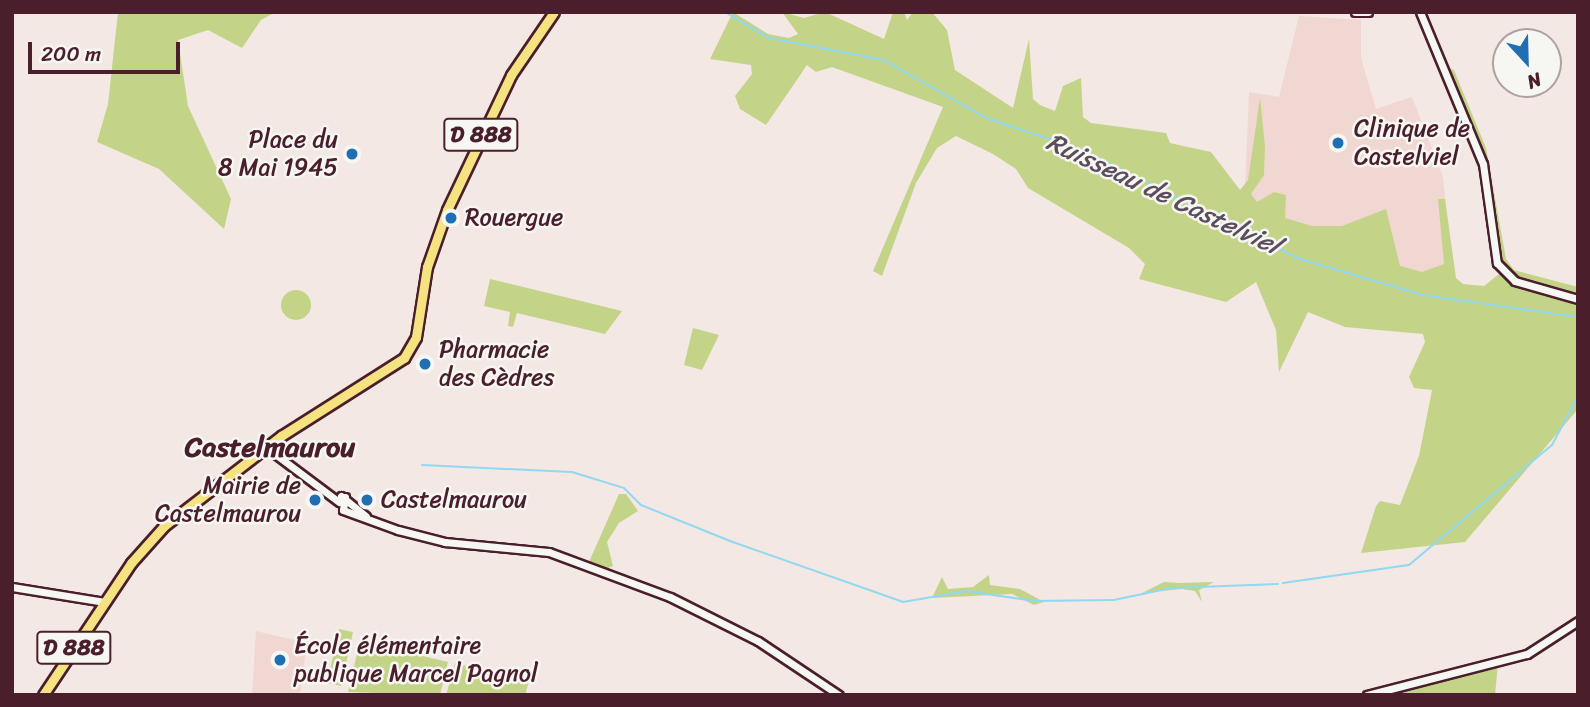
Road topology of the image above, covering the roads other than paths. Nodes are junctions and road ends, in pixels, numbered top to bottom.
1 (554, 12) edge
2 (1355, 12) edge
3 (1368, 12) edge
4 (1420, 12) edge
5 (1578, 299) edge
6 (267, 447) junction
7 (339, 498) junction
8 (353, 503) junction
9 (346, 510) junction
10 (372, 520) junction
11 (12, 586) edge
12 (105, 602) junction
13 (1578, 621) edge
14 (43, 695) edge
15 (839, 695) edge
16 (1367, 695) edge

1 - 6 main road, D 888
2 - 3 street
4 - 5 street
6 - 7 street
6 - 12 main road, D 888
7 - 8 street
7 - 9 street
8 - 9 street
8 - 10 street
9 - 10 street
10 - 15 street
11 - 12 street
12 - 14 main road, D 888
13 - 16 street

